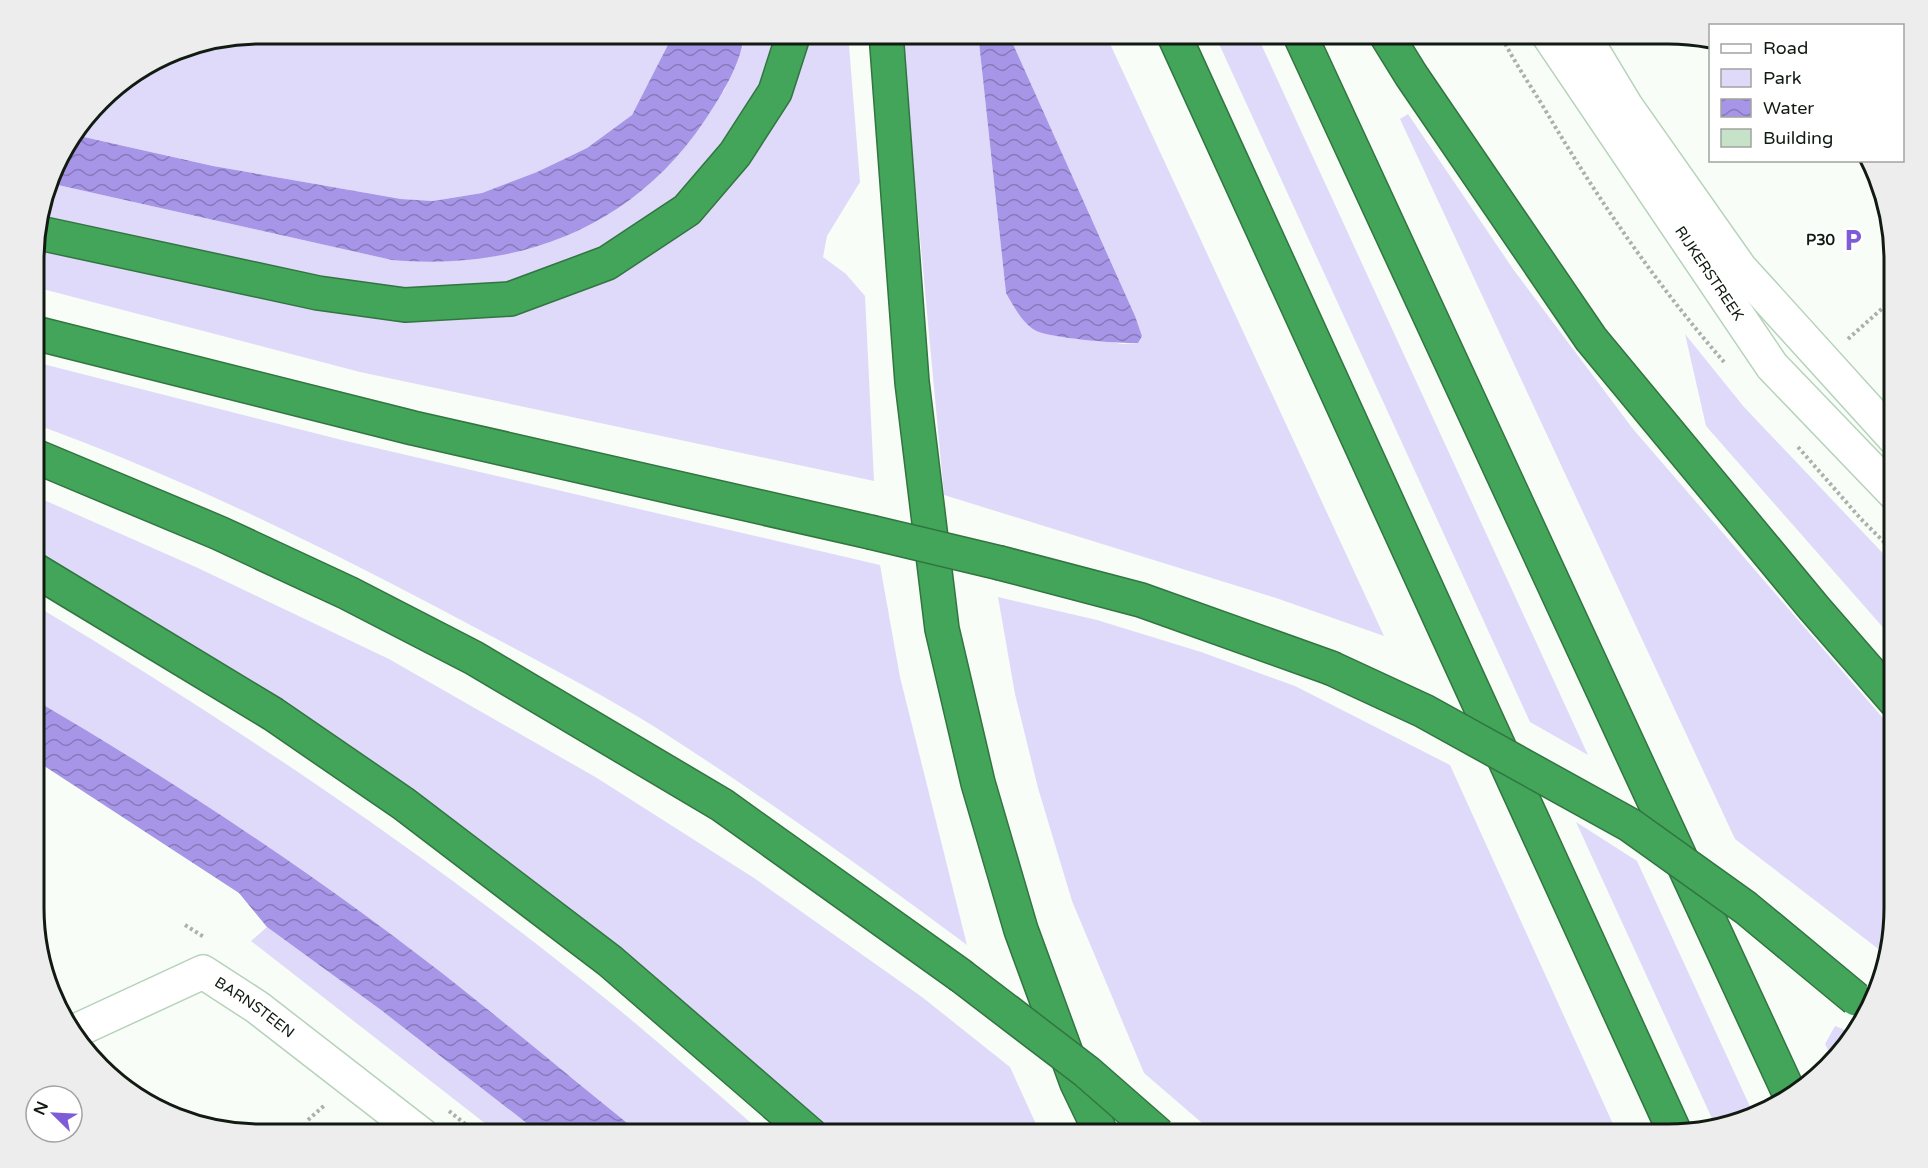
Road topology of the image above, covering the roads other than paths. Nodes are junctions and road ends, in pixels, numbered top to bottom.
1 (790, 44) edge
2 (887, 44) edge
3 (1178, 44) edge
4 (1304, 44) edge
5 (1392, 44) edge
6 (1553, 44) edge
7 (1589, 44) edge
8 (45, 234) edge
9 (44, 335) edge
10 (1884, 427) edge
11 (44, 460) edge
12 (1884, 484) edge
13 (44, 575) edge
14 (1884, 689) edge
15 (1862, 1004) edge
16 (80, 1029) edge
17 (1787, 1089) edge
18 (408, 1124) edge
19 (798, 1124) edge
20 (1097, 1124) edge
21 (1146, 1124) edge
22 (1671, 1124) edge

1 - 8 highway
2 - 20 highway
3 - 22 highway
4 - 17 highway
5 - 14 highway
6 - 12 street, RIJKERSTREEK
7 - 10 street, RIJKERSTREEK
9 - 15 highway, bridge
11 - 21 highway, bridge
13 - 19 highway
16 - 18 street, BARNSTEEN

